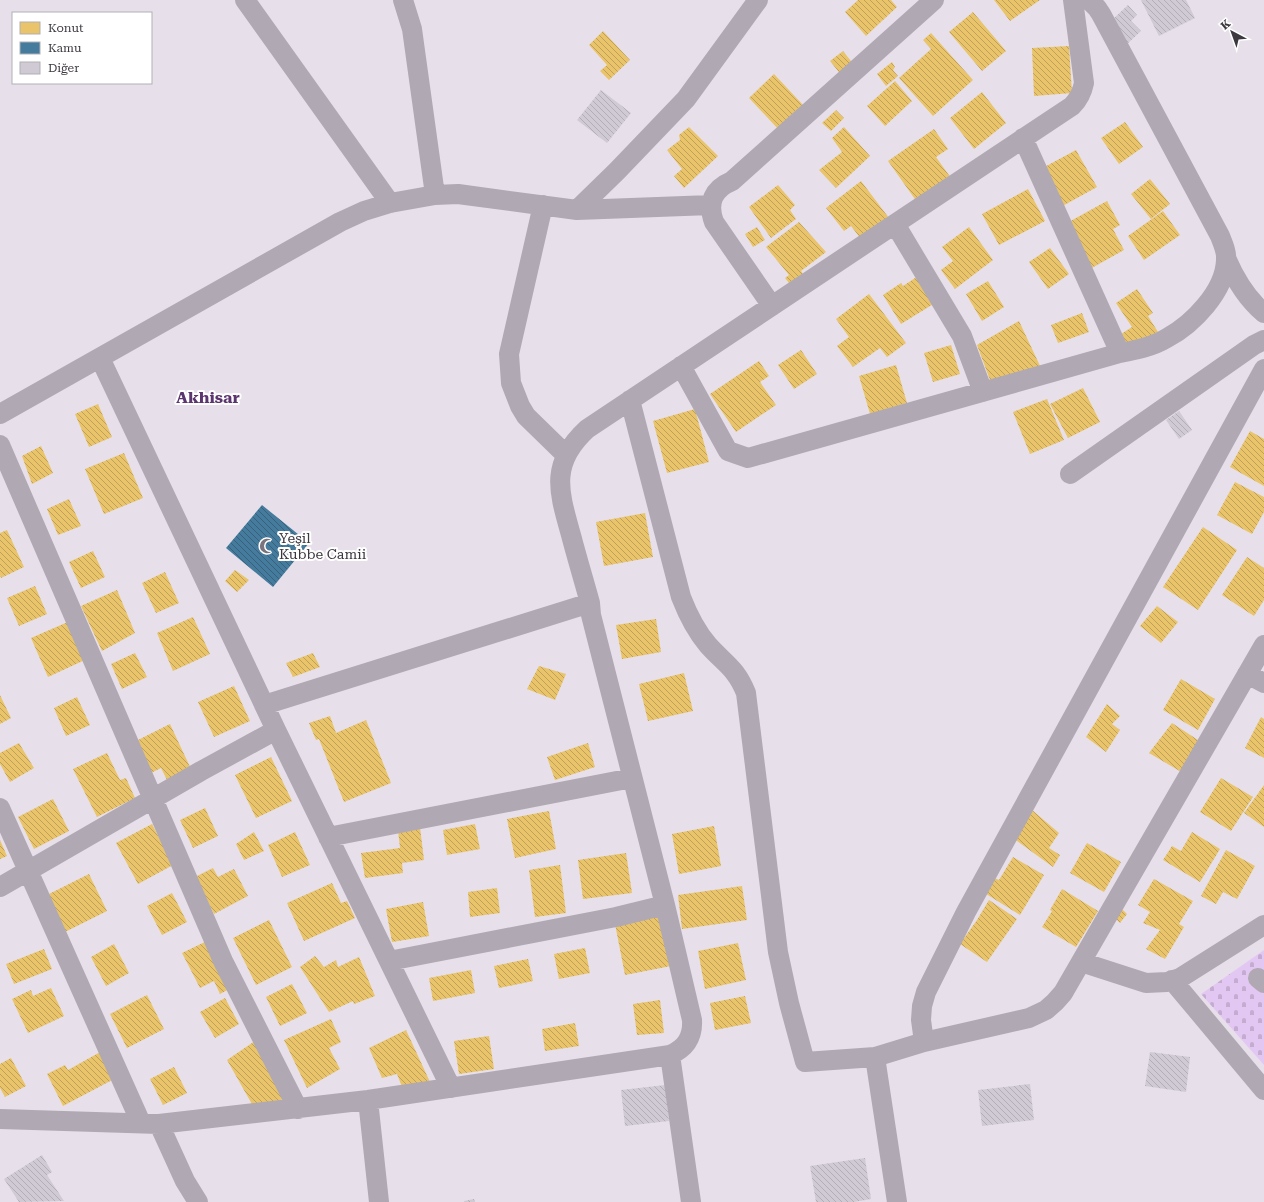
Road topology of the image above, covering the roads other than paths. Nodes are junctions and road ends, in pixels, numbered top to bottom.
1 (245, 0) edge
2 (403, 0) edge
3 (758, 0) edge
4 (934, 0) edge
5 (1073, 0) edge
6 (1089, 0) edge
7 (1023, 138) junction
8 (435, 195) junction
9 (390, 203) junction
10 (711, 205) junction
11 (543, 206) junction
12 (577, 210) junction
13 (896, 224) junction
14 (1226, 258) junction
15 (772, 306) junction
16 (1264, 313) edge
17 (1264, 340) edge
18 (1120, 353) junction
19 (100, 358) junction
20 (681, 366) junction
21 (1264, 369) edge
22 (983, 392) junction
23 (630, 400) junction
24 (0, 414) edge
25 (0, 446) edge
26 (566, 455) junction
27 (1070, 474) dead end
28 (590, 603) junction
29 (1264, 644) edge
30 (1256, 679) edge
31 (264, 705) junction
32 (276, 730) junction
33 (632, 778) junction
34 (153, 798) junction
35 (0, 808) edge
36 (328, 837) junction
37 (27, 871) junction
38 (0, 887) edge
39 (665, 905) junction
40 (1264, 925) edge
41 (390, 961) junction
42 (1081, 962) junction
43 (1172, 980) junction
44 (924, 1042) junction
45 (670, 1055) junction
46 (875, 1057) junction
47 (451, 1088) junction
48 (1264, 1090) edge
49 (368, 1100) junction
50 (298, 1109) junction
51 (0, 1119) edge
52 (150, 1123) junction
53 (198, 1202) edge
54 (379, 1202) edge
55 (691, 1202) edge
56 (897, 1202) edge

1 - 9 street
2 - 8 street
3 - 12 street
4 - 10 street
5 - 7 street
6 - 14 street
7 - 13 street
7 - 18 street
8 - 9 street
8 - 11 street
9 - 19 street
10 - 12 street
10 - 15 street
11 - 12 street
11 - 26 street
13 - 15 street
13 - 22 street
14 - 16 street
14 - 18 street
15 - 20 street
17 - 27 street
18 - 22 street
19 - 24 street
19 - 31 street
20 - 22 street
20 - 23 street
21 - 44 street
23 - 26 street
23 - 46 street
25 - 34 street
26 - 28 street
28 - 31 street
28 - 33 street
29 - 30 street
30 - 42 street
31 - 32 street
32 - 34 street
32 - 36 street
33 - 36 street
33 - 39 street
34 - 37 street
34 - 50 street
35 - 37 street
36 - 41 street
37 - 38 street
37 - 52 street
39 - 41 street
39 - 45 street
40 - 43 street
41 - 47 street
42 - 43 street
42 - 44 street
43 - 48 street
44 - 46 street
45 - 47 street
45 - 55 street
46 - 56 street
47 - 49 street
49 - 50 street
49 - 54 street
50 - 52 street
51 - 52 street
52 - 53 street

